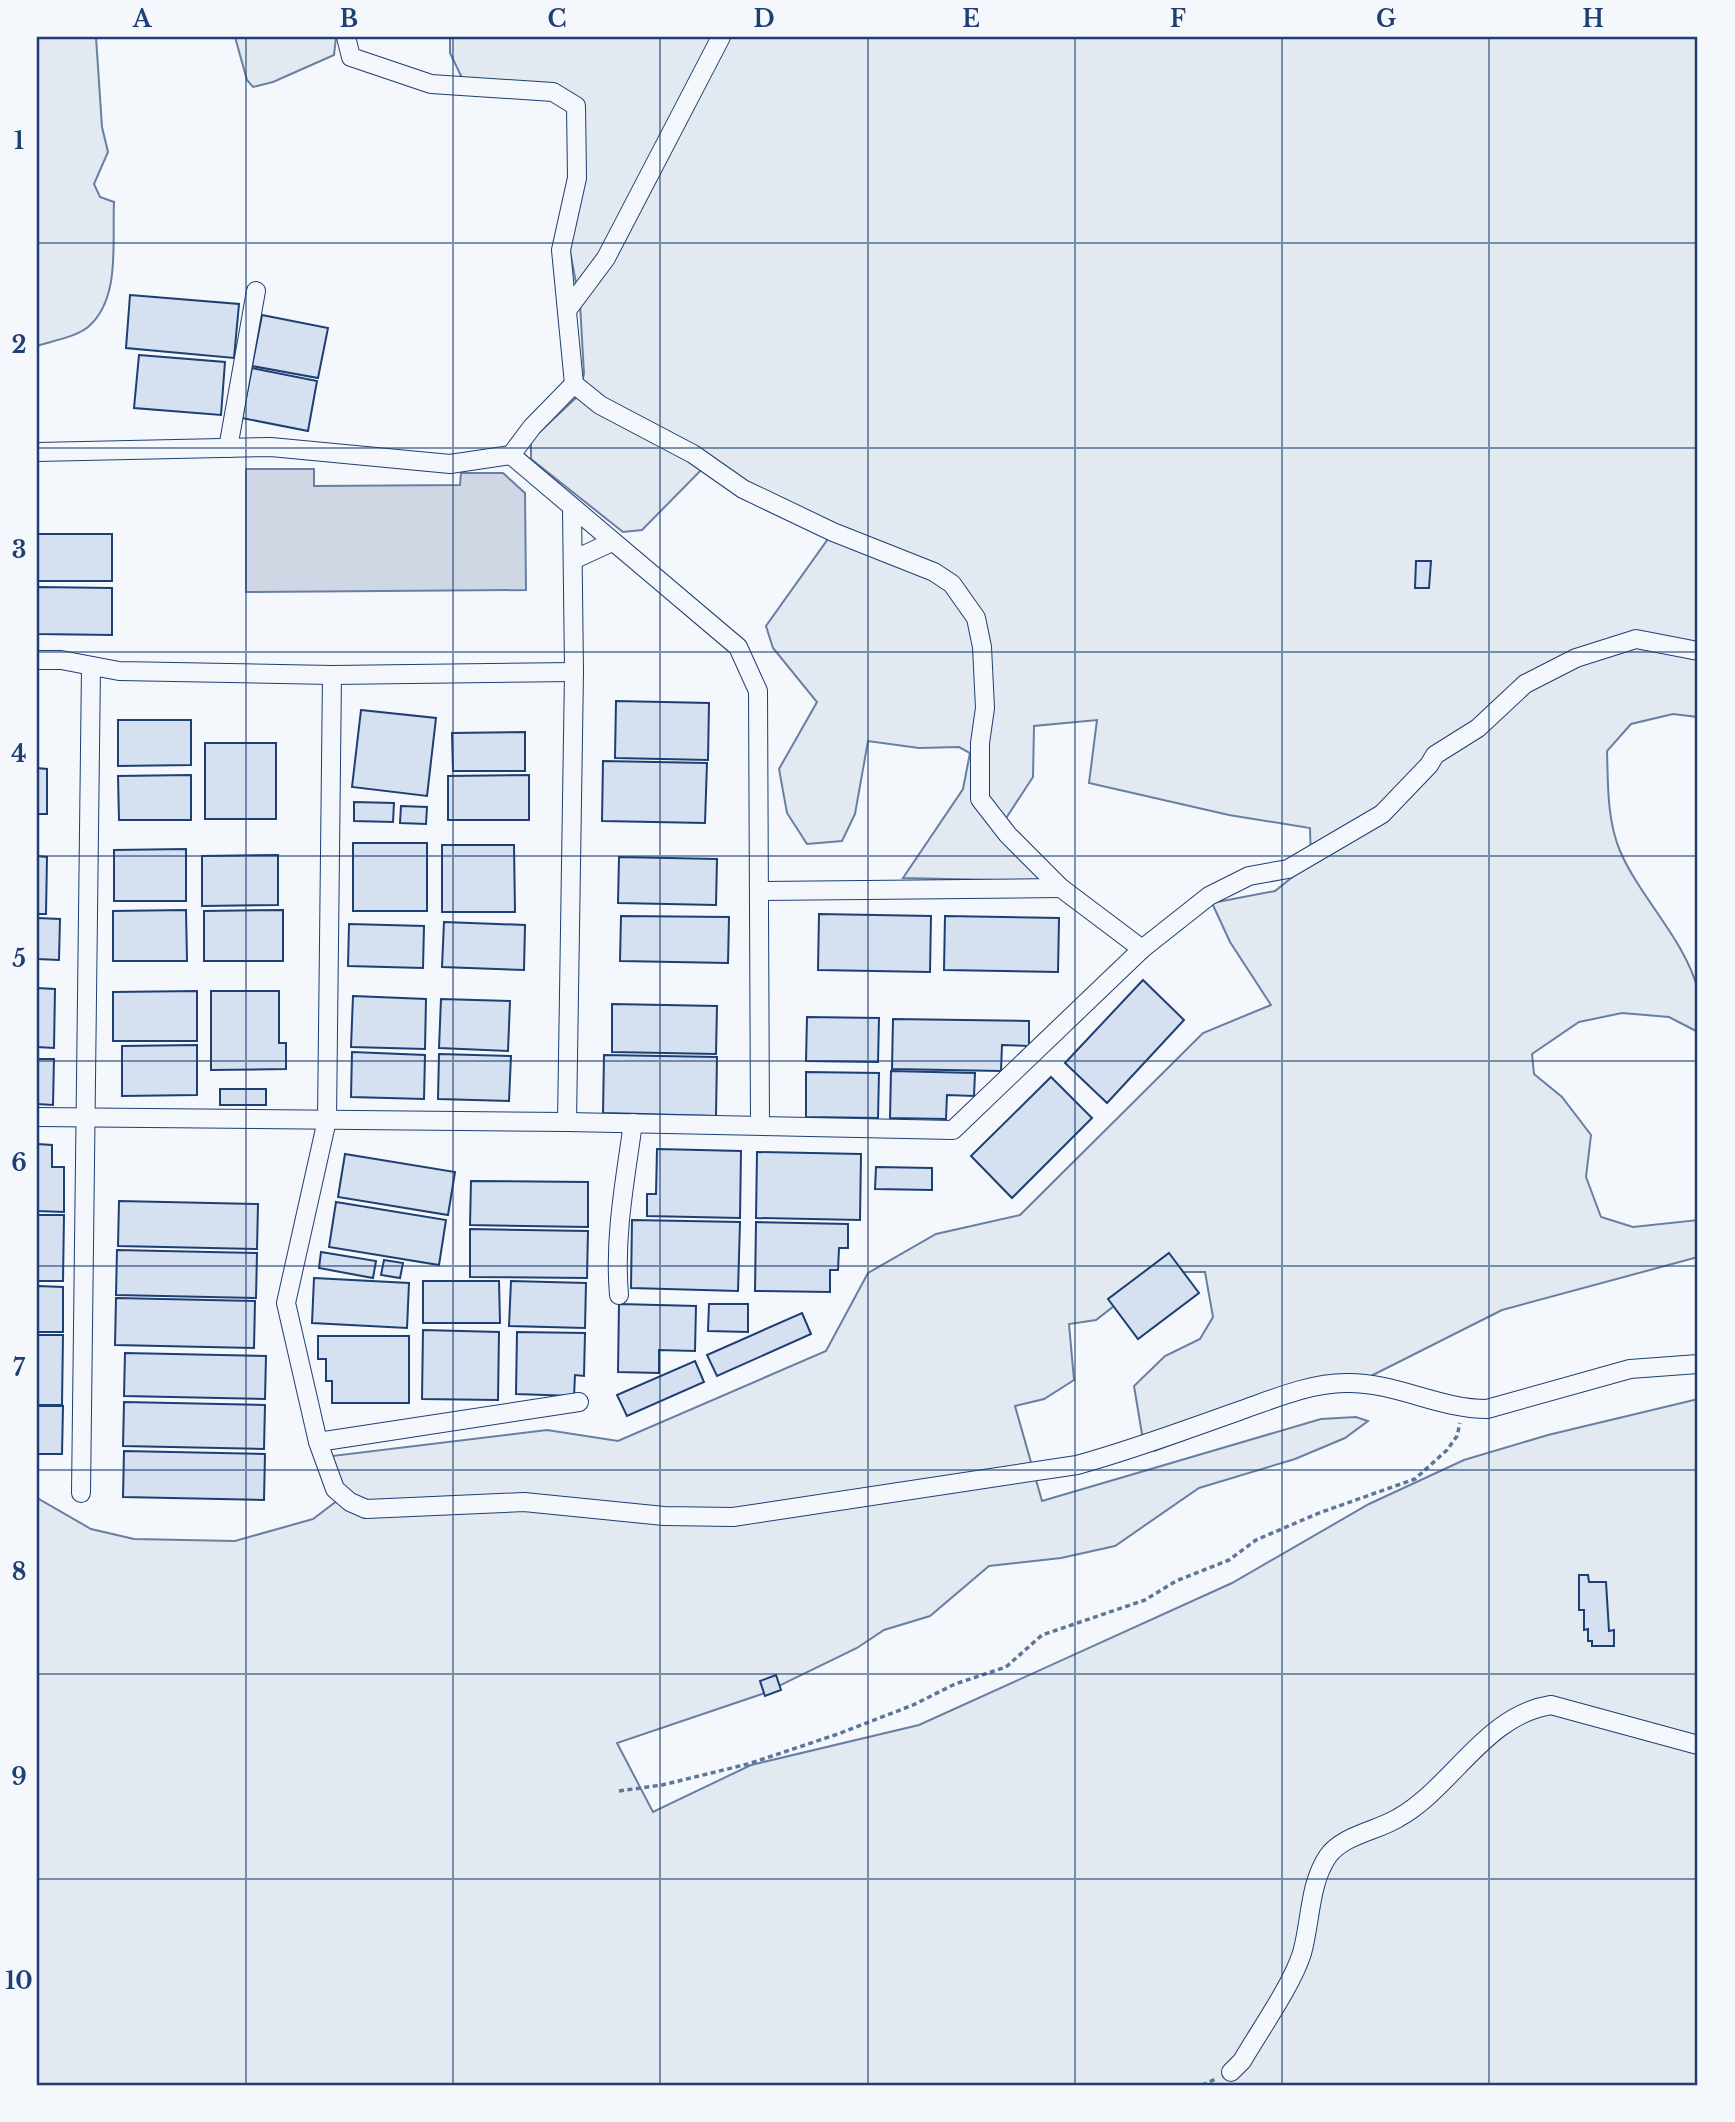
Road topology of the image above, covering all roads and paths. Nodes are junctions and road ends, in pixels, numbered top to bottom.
1 (346, 37) edge
2 (722, 37) edge
3 (256, 291) dead end
4 (568, 309) junction
5 (574, 384) junction
6 (228, 448) junction
7 (37, 452) edge
8 (511, 455) junction
9 (572, 509) junction
10 (612, 542) junction
11 (572, 560) junction
12 (1698, 651) edge
13 (37, 660) edge
14 (91, 666) junction
15 (574, 672) junction
16 (332, 675) junction
17 (1061, 888) junction
18 (759, 891) junction
19 (1142, 949) junction
20 (37, 1117) edge
21 (84, 1118) junction
22 (327, 1120) junction
23 (567, 1122) junction
24 (633, 1123) junction
25 (760, 1125) junction
26 (619, 1295) dead end
27 (1698, 1364) edge
28 (579, 1402) dead end
29 (1463, 1409) junction
30 (318, 1442) junction
31 (80, 1493) dead end
32 (1698, 1745) edge
33 (619, 1791) dead end
34 (1231, 2072) dead end

1 - 4 street
2 - 4 street
3 - 6 street
4 - 5 street
5 - 8 street
5 - 17 street
6 - 7 street
6 - 8 street
8 - 9 street
9 - 10 street
9 - 11 street
10 - 11 street
10 - 18 street
11 - 15 street
12 - 19 street
13 - 14 street
14 - 16 street
14 - 21 street
15 - 16 street
15 - 23 street
16 - 22 street
17 - 18 street
17 - 19 street
18 - 25 street
19 - 25 street
20 - 21 street
21 - 22 street
21 - 31 street
22 - 23 street
22 - 30 street
23 - 24 street
24 - 25 street
24 - 26 street
27 - 29 street
28 - 30 street
29 - 30 street
29 - 33 path
32 - 34 street

